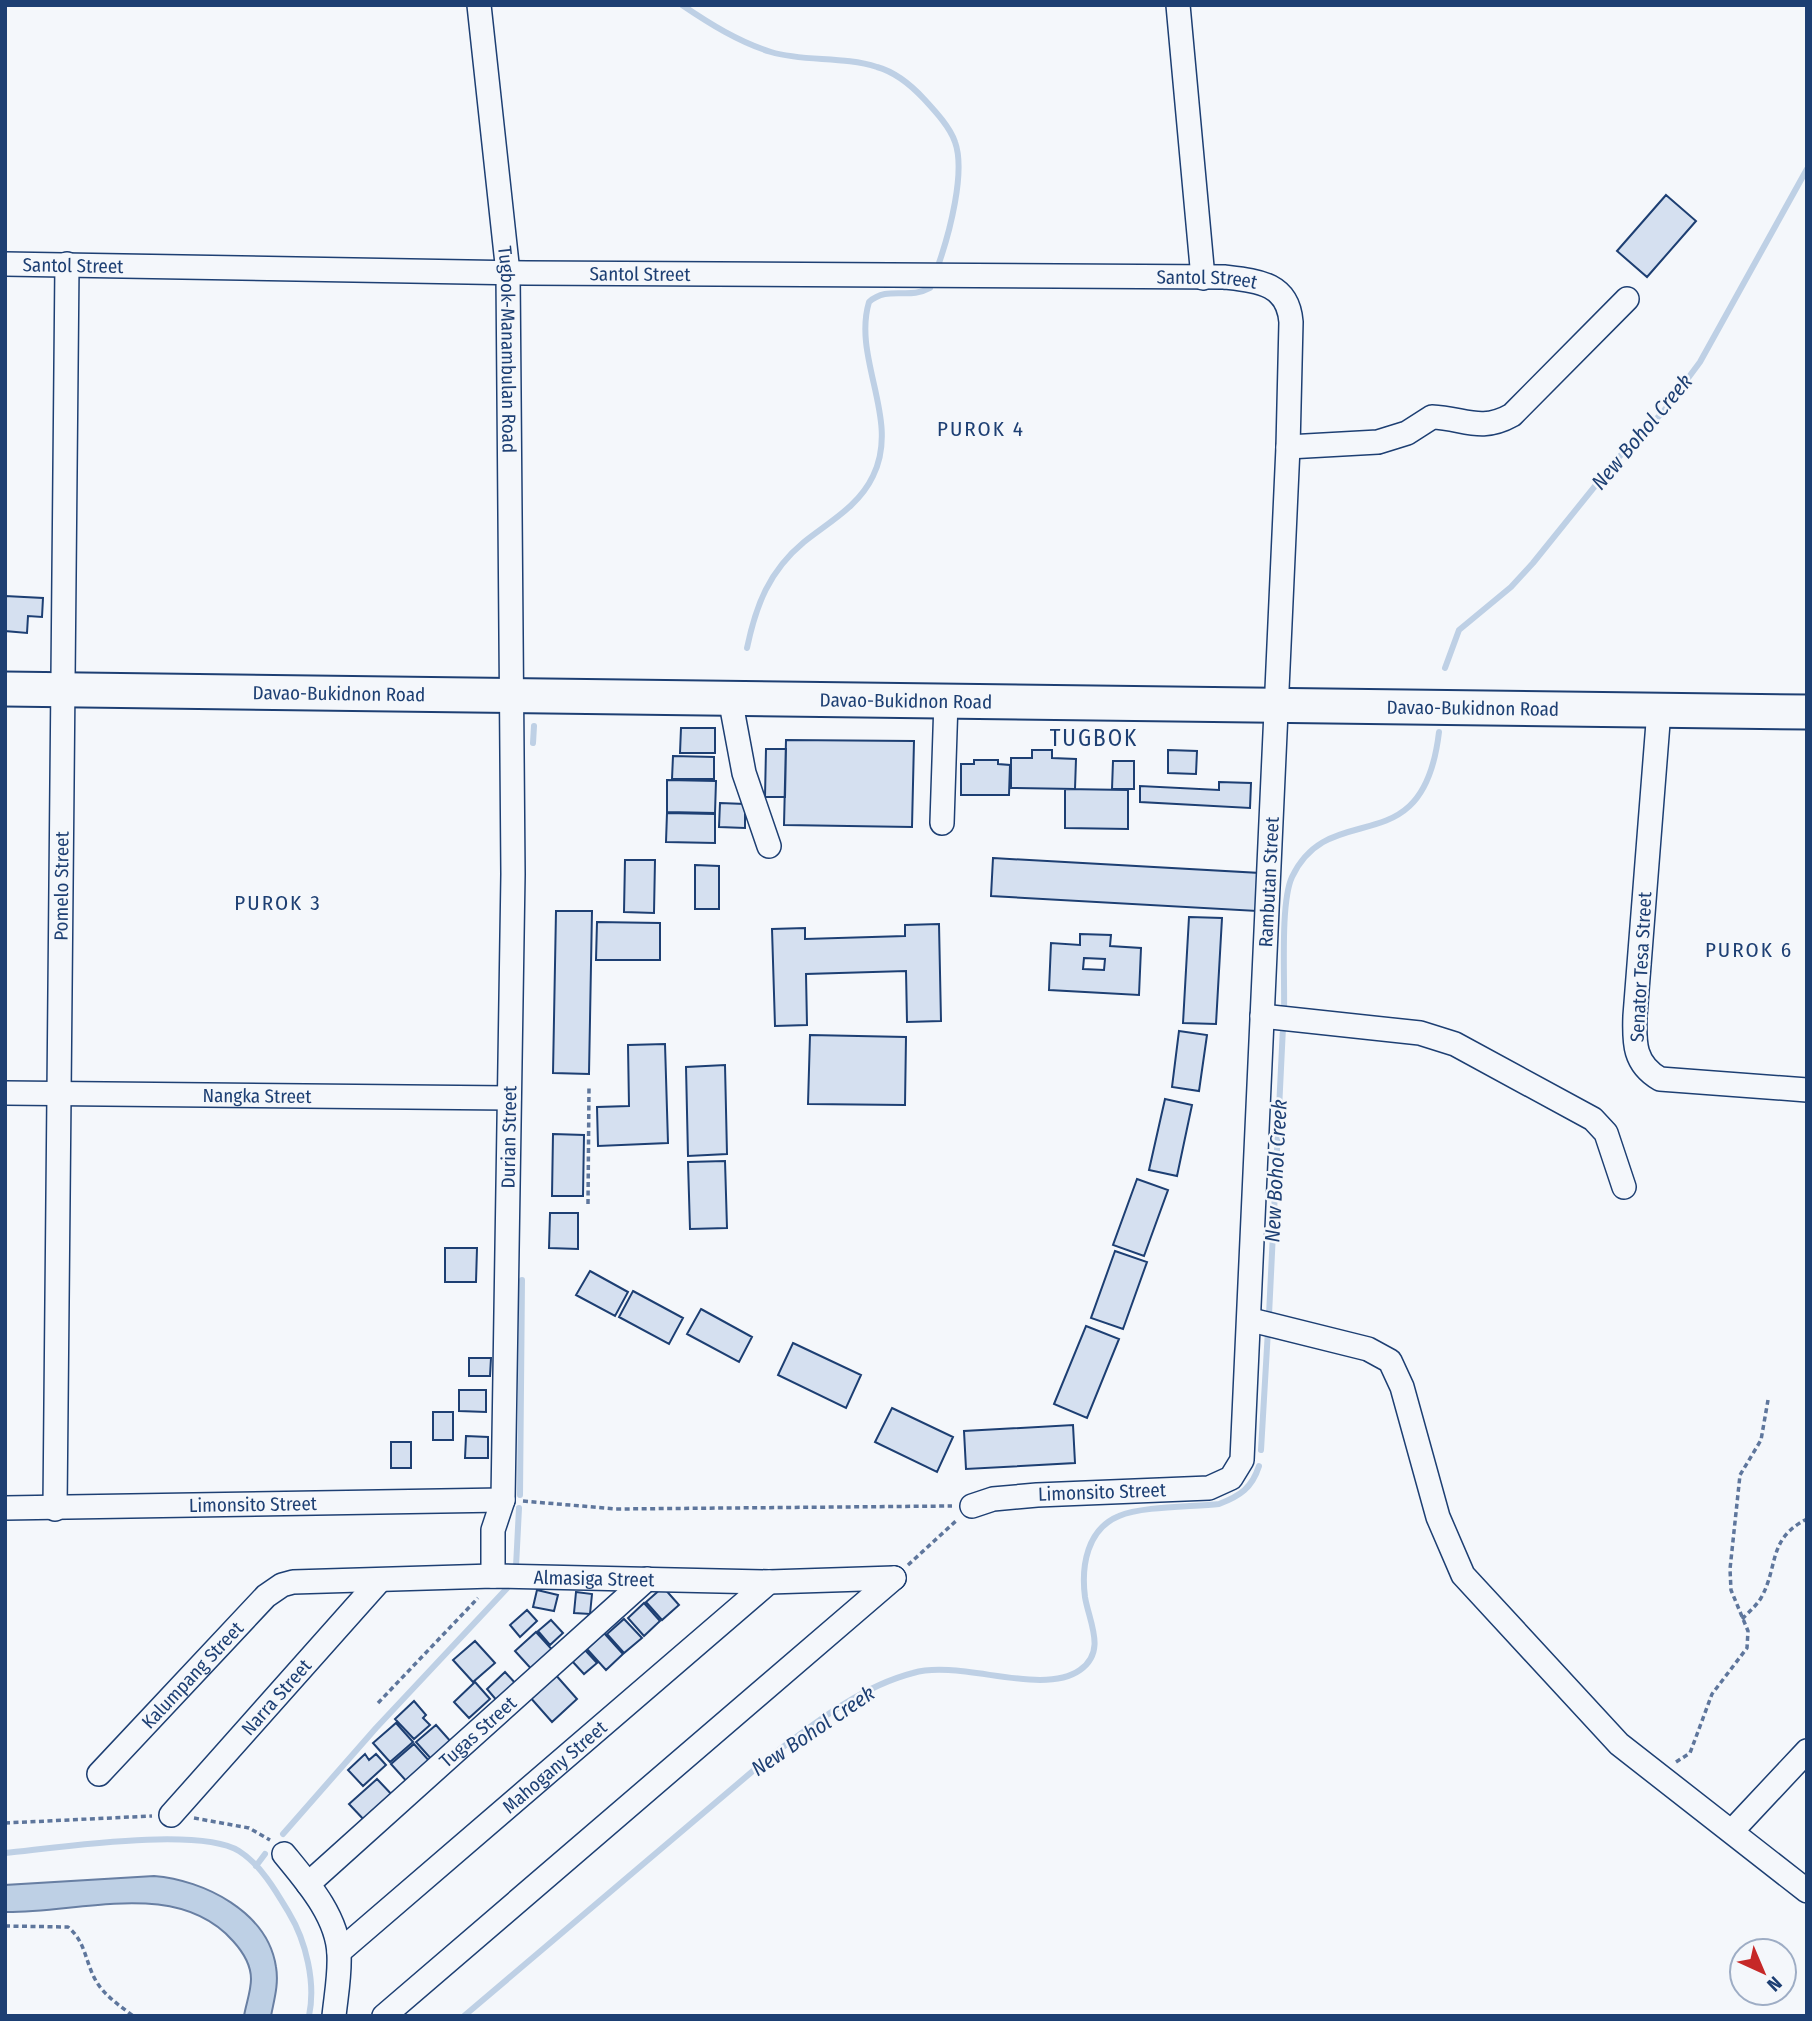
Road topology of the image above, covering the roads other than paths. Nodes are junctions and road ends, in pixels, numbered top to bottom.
1 (479, 5) edge
2 (1178, 5) edge
3 (5, 264) edge
4 (67, 264) junction
5 (508, 273) junction
6 (1203, 278) junction
7 (1273, 289) joint
8 (1628, 299) dead end
9 (1288, 447) junction
10 (5, 688) edge
11 (62, 690) junction
12 (510, 696) junction
13 (730, 698) junction
14 (946, 701) junction
15 (1277, 704) junction
16 (1659, 710) junction
17 (1807, 712) edge
18 (942, 823) dead end
19 (769, 846) dead end
20 (1262, 1016) junction
21 (1801, 1090) edge
22 (5, 1093) edge
23 (58, 1094) junction
24 (509, 1098) junction
25 (1624, 1187) dead end
26 (1251, 1320) junction
27 (1231, 1478) joint
28 (512, 1500) junction
29 (972, 1506) road end
30 (5, 1508) edge
31 (55, 1509) junction
32 (493, 1576) junction
33 (647, 1579) junction
34 (380, 1580) junction
35 (293, 1582) joint
36 (769, 1582) junction
37 (1807, 1751) edge
38 (99, 1774) dead end
39 (171, 1815) road end
40 (1732, 1831) junction
41 (284, 1854) road end
42 (308, 1884) junction
43 (1807, 1891) edge
44 (339, 1952) junction
45 (334, 2016) edge
46 (384, 2016) edge

1 - 5 street, Tugbok-Manambulan Road
2 - 6 street
3 - 4 street, Santol Street
4 - 5 street, Santol Street
4 - 11 street, Pomelo Street
5 - 6 street, Santol Street
5 - 12 street, Tugbok-Manambulan Road
6 - 7 street, Santol Street
7 - 9 street, Rambutan Street
8 - 9 street
9 - 15 street, Rambutan Street
10 - 11 highway, Davao-Bukidnon Road
11 - 12 highway, Davao-Bukidnon Road
11 - 23 street, Pomelo Street
12 - 13 highway, Davao-Bukidnon Road
12 - 24 street, Durian Street
13 - 14 highway, Davao-Bukidnon Road
13 - 19 street
14 - 15 highway, Davao-Bukidnon Road
14 - 18 street
15 - 16 highway, Davao-Bukidnon Road
15 - 20 street, Rambutan Street
16 - 17 highway, Davao-Bukidnon Road
16 - 21 street, Senator Tesa Street
20 - 25 street
20 - 26 street, Rambutan Street
22 - 23 street, Nangka Street
23 - 24 street, Nangka Street
23 - 31 street, Pomelo Street
24 - 28 street, Durian Street
26 - 27 street, Rambutan Street
26 - 40 street
27 - 29 street, Limonsito Street
28 - 31 street, Limonsito Street
28 - 32 street, Durian Street
30 - 31 street, Limonsito Street
32 - 33 street, Almasiga Street
32 - 34 street, Almasiga Street
33 - 36 street, Almasiga Street
33 - 42 street, Tugas Street
34 - 35 street, Almasiga Street
34 - 39 street, Narra Street
35 - 38 street, Kalumpang Street
36 - 44 street, Mahogany Street
36 - 46 street, Almasiga Street
37 - 40 street
40 - 43 street
41 - 42 street
42 - 44 street
44 - 45 street

